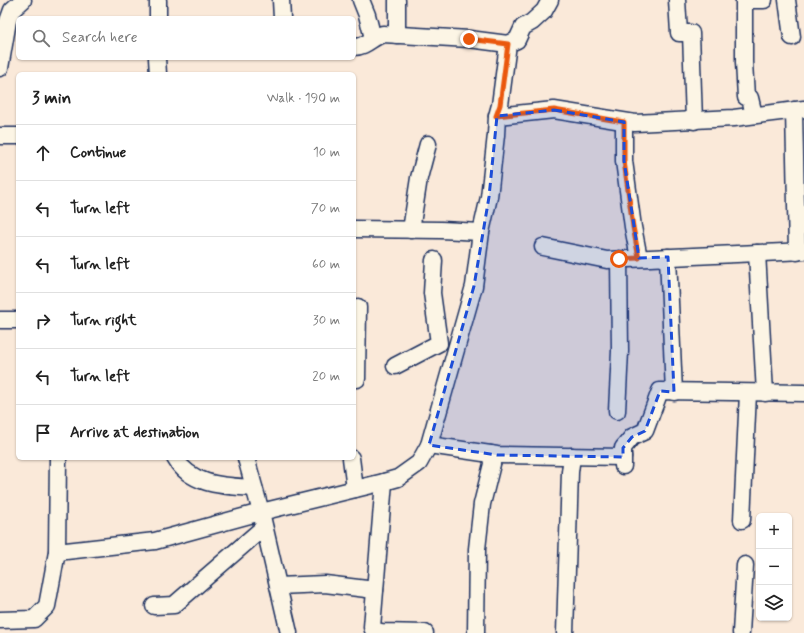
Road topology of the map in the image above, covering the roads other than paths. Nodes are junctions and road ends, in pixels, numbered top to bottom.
1 (24, 0) edge
2 (158, 0) edge
3 (281, 0) edge
4 (361, 0) edge
5 (397, 0) edge
6 (550, 0) edge
7 (677, 0) edge
8 (744, 0) edge
9 (764, 0) edge
10 (788, 0) edge
11 (158, 16) edge
12 (282, 16) edge
13 (397, 35) junction
14 (792, 37) dead end
15 (373, 38) junction
16 (508, 44) junction
17 (356, 47) edge
18 (157, 60) edge
19 (0, 68) edge
20 (158, 72) edge
21 (799, 109) edge
22 (754, 115) junction
23 (496, 116) junction
24 (694, 121) junction
25 (624, 122) junction
26 (0, 136) edge
27 (16, 136) edge
28 (428, 144) dead end
29 (356, 229) edge
30 (411, 230) junction
31 (481, 232) junction
32 (543, 247) dead end
33 (800, 251) edge
34 (757, 253) junction
35 (668, 257) junction
36 (639, 258) junction
37 (619, 259) junction
38 (434, 260) dead end
39 (358, 307) dead end
40 (0, 320) edge
41 (16, 320) edge
42 (438, 343) junction
43 (458, 345) junction
44 (394, 366) dead end
45 (356, 379) edge
46 (674, 392) junction
47 (748, 393) junction
48 (765, 393) junction
49 (804, 393) edge
50 (617, 411) dead end
51 (429, 445) junction
52 (491, 454) junction
53 (572, 456) junction
54 (58, 460) edge
55 (176, 460) edge
56 (247, 460) edge
57 (351, 460) edge
58 (384, 482) junction
59 (254, 488) junction
60 (355, 489) junction
61 (262, 519) junction
62 (742, 520) dead end
63 (57, 552) junction
64 (745, 565) dead end
65 (278, 586) junction
66 (375, 590) junction
67 (154, 606) dead end
68 (0, 620) edge
69 (35, 626) edge
70 (289, 633) edge
71 (425, 633) edge
72 (476, 633) edge
73 (565, 633) edge
74 (741, 633) edge

1 - 19 street
2 - 11 street
3 - 12 street
4 - 15 street
5 - 13 street
6 - 16 street
7 - 24 street
8 - 9 street
8 - 22 street
10 - 14 street
13 - 15 street
13 - 16 street
15 - 17 street
16 - 23 street
18 - 20 street
21 - 22 street
21 - 33 street
22 - 24 street
23 - 25 street
23 - 31 street
24 - 25 street
25 - 36 street
26 - 27 street
28 - 30 street
29 - 30 street
30 - 31 street
31 - 43 street
32 - 37 street
33 - 34 street
34 - 35 street
34 - 48 street
35 - 36 street
35 - 46 street
36 - 37 street
37 - 50 street
38 - 42 street
39 - 45 street
40 - 41 street
42 - 43 street
42 - 44 street
43 - 51 street
46 - 47 street
46 - 53 street
47 - 48 street
47 - 62 street
48 - 49 street
51 - 52 street
51 - 58 street
52 - 53 street
52 - 72 street
53 - 73 street
54 - 63 street
55 - 59 street
56 - 59 street
57 - 60 street
58 - 60 street
58 - 66 street
59 - 61 street
60 - 61 street
61 - 63 street
61 - 65 street
61 - 67 street
63 - 69 street
64 - 74 street
65 - 66 street
65 - 70 street
66 - 71 street
68 - 69 street

